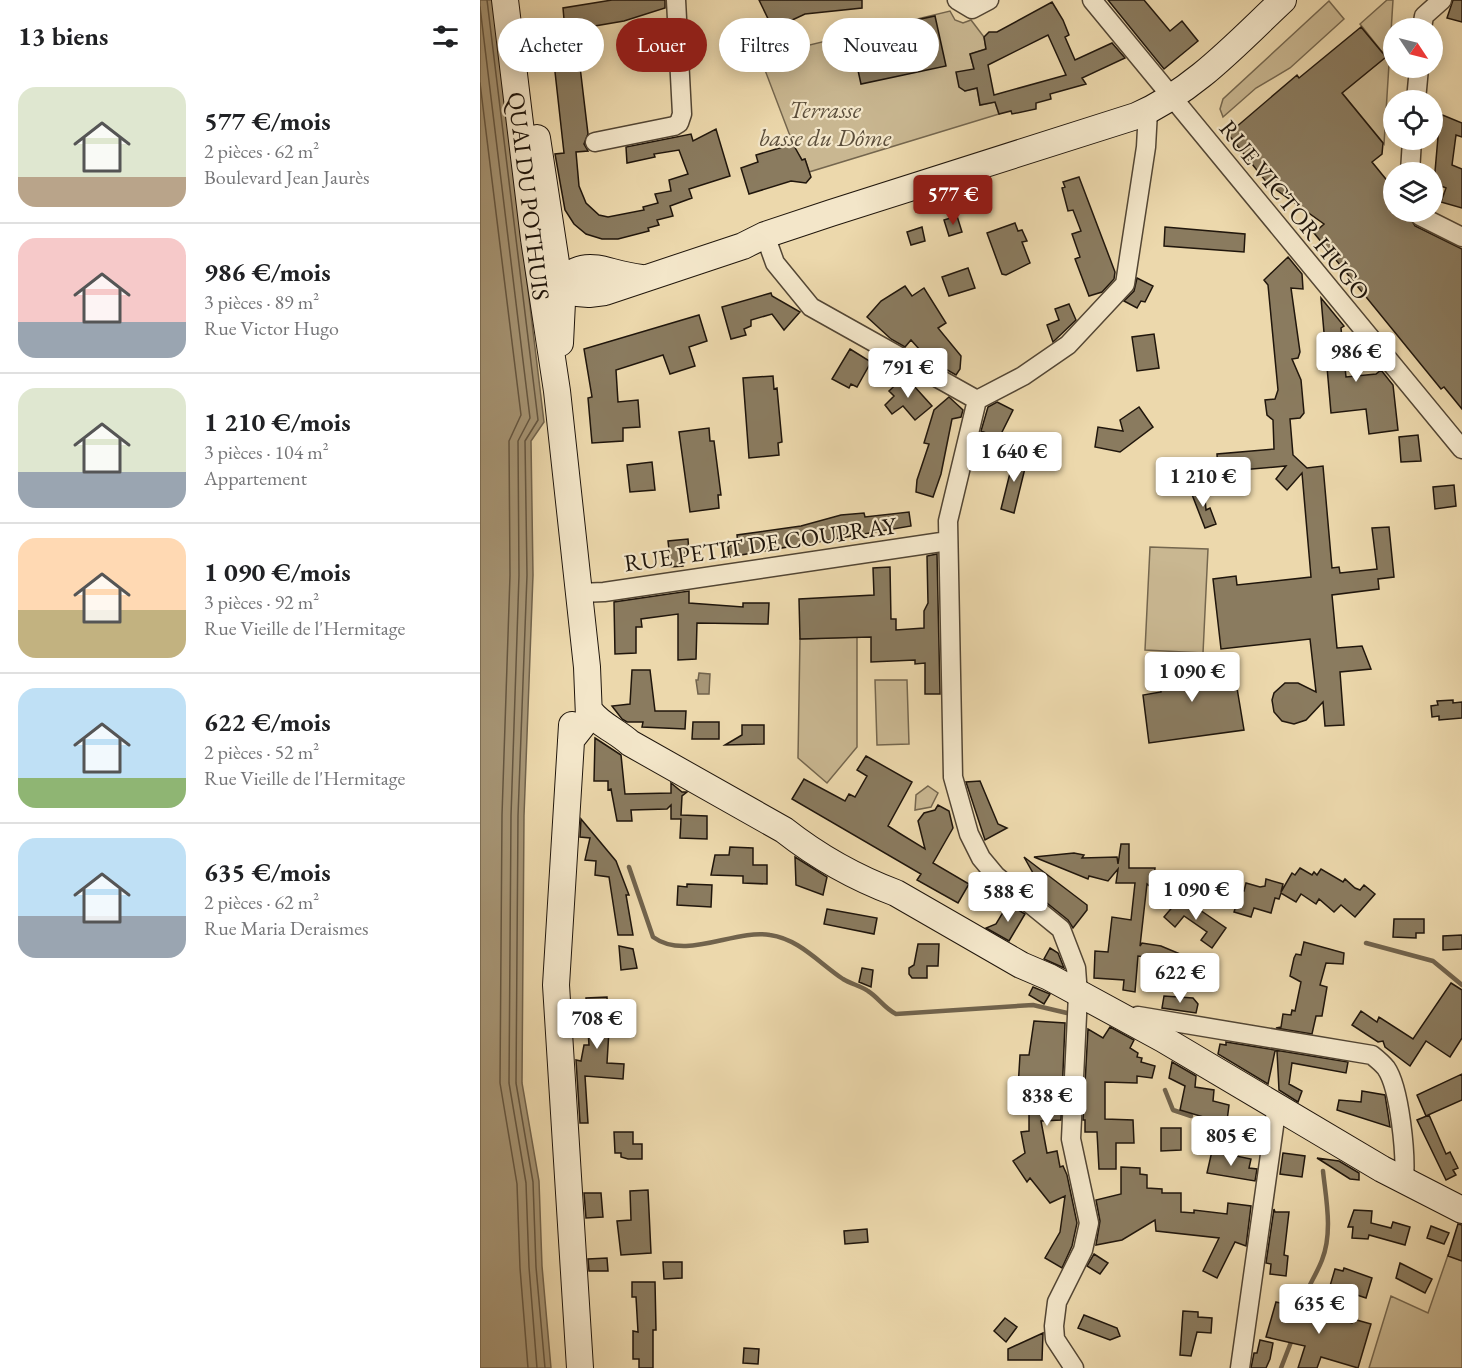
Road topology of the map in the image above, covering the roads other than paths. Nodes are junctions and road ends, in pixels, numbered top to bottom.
1 (506, 0) edge
2 (517, 0) edge
3 (676, 0) edge
4 (957, 0) edge
5 (990, 0) edge
6 (1092, 0) edge
7 (1283, 0) edge
8 (1442, 0) edge
9 (1421, 15) edge
10 (1170, 98) junction
11 (1148, 111) junction
12 (595, 142) dead end
13 (1434, 222) edge
14 (543, 234) junction
15 (765, 235) junction
16 (1462, 237) edge
17 (602, 281) junction
18 (559, 282) junction
19 (542, 303) junction
20 (560, 352) junction
21 (557, 391) junction
22 (977, 400) junction
23 (1462, 449) edge
24 (948, 541) junction
25 (579, 593) junction
26 (582, 718) junction
27 (1078, 995) junction
28 (1133, 1023) junction
29 (1277, 1105) junction
30 (1404, 1179) junction
31 (1462, 1210) edge
32 (580, 1368) edge
33 (1074, 1368) edge
34 (1240, 1368) edge

1 - 14 main road, QUAI DU POTHUIS
2 - 14 main road, QUAI DU POTHUIS
3 - 12 street
4 - 5 street
6 - 10 street, RUE VICTOR HUGO
7 - 10 main road
8 - 9 street
10 - 11 main road
10 - 23 street, RUE VICTOR HUGO
11 - 15 main road
11 - 22 street
13 - 16 street
14 - 17 main road
14 - 18 main road
14 - 19 main road, QUAI DU POTHUIS
15 - 17 main road
15 - 22 street
17 - 18 main road
17 - 20 main road, QUAI DU POTHUIS
18 - 19 main road
18 - 20 main road, QUAI DU POTHUIS
19 - 21 main road, QUAI DU POTHUIS
20 - 21 main road, QUAI DU POTHUIS
21 - 25 main road, QUAI DU POTHUIS
22 - 24 street
24 - 25 street, RUE PETIT DE COUPRAY
24 - 27 street
25 - 26 main road, QUAI DU POTHUIS
26 - 27 main road
26 - 32 main road, QUAI DU POTHUIS
27 - 28 main road
27 - 33 street
28 - 29 main road
28 - 30 street
29 - 30 main road
29 - 34 street
30 - 31 main road

